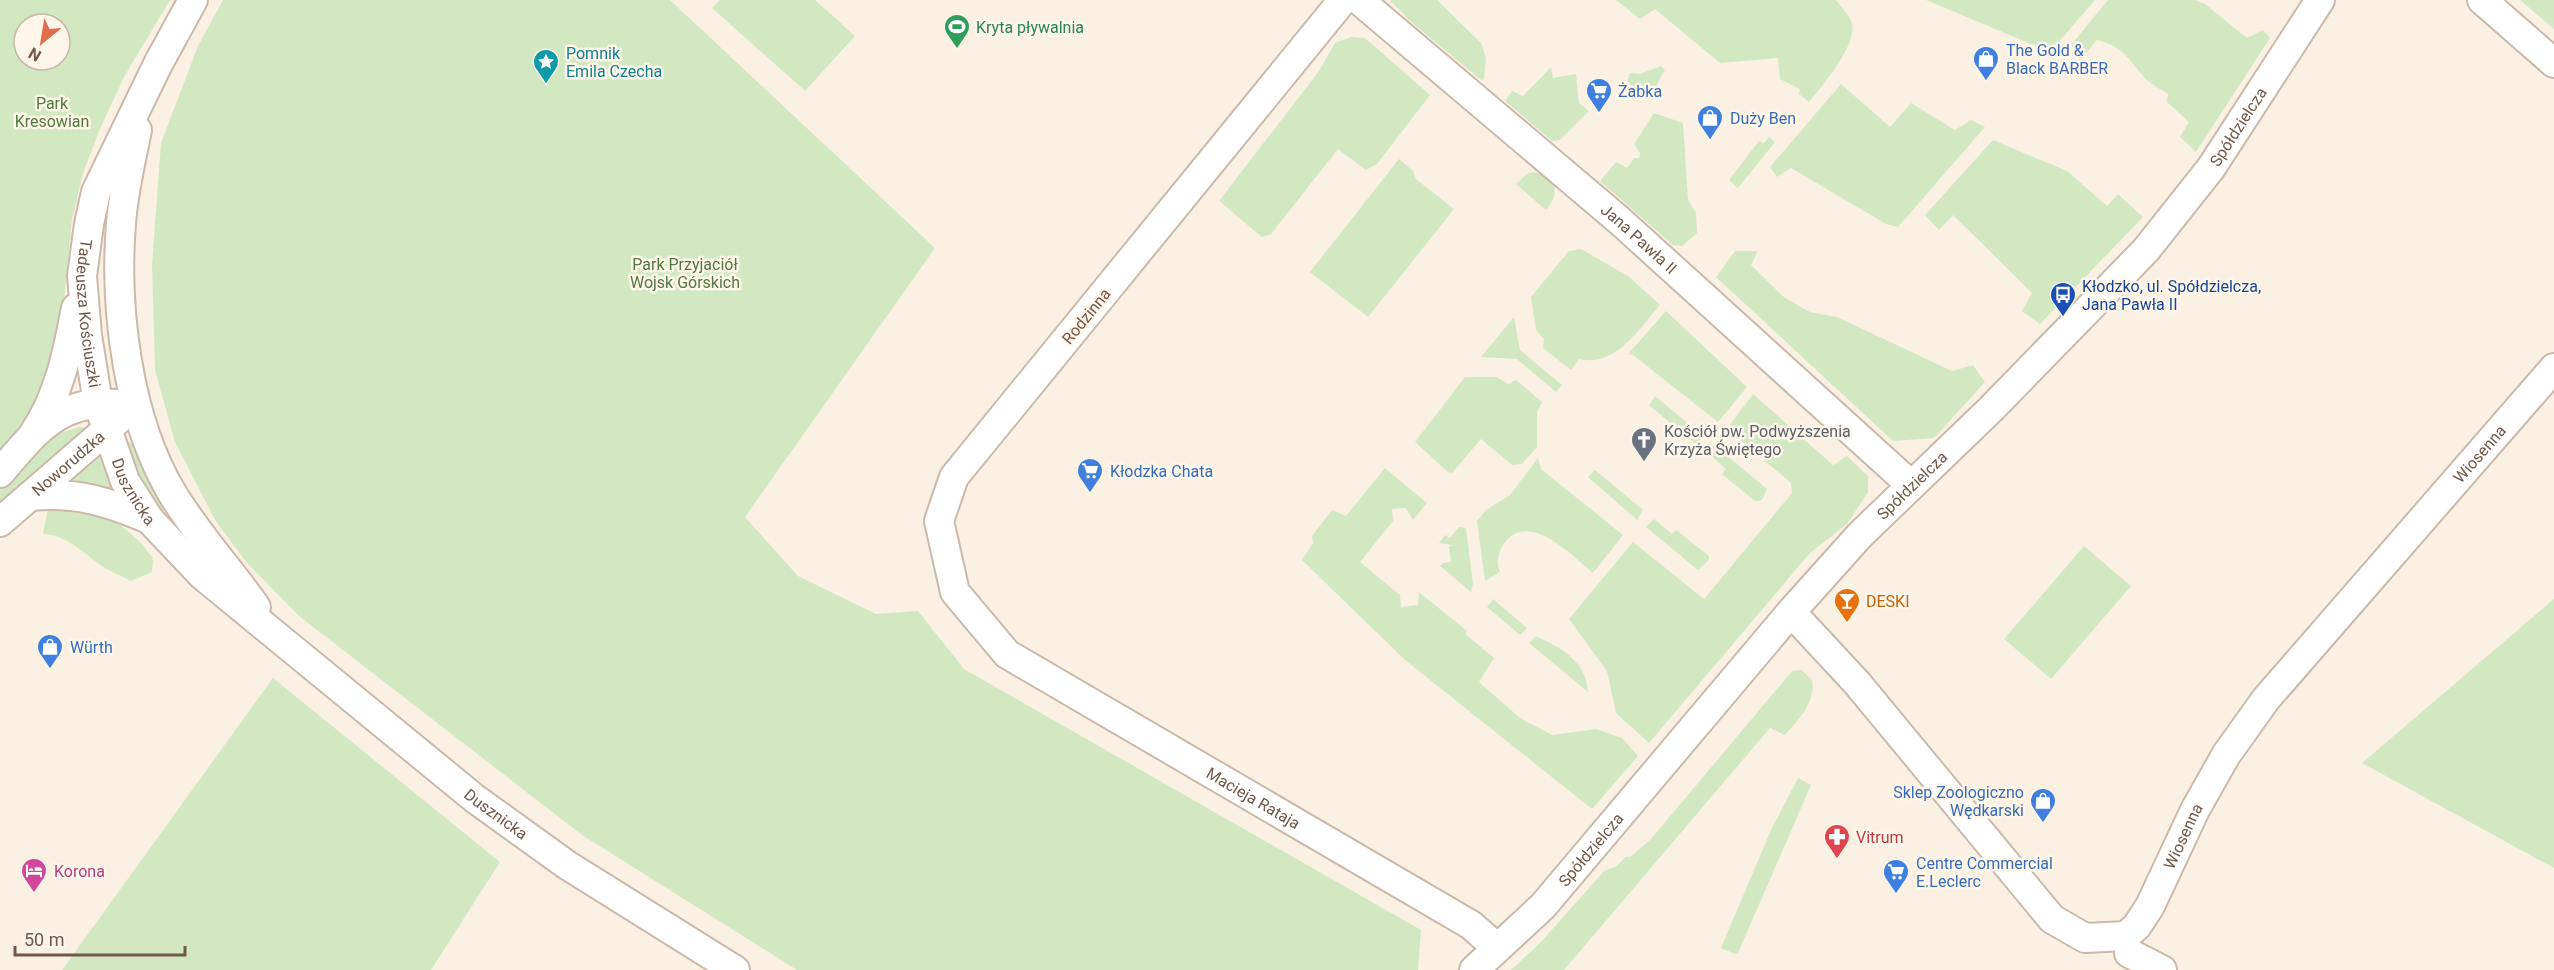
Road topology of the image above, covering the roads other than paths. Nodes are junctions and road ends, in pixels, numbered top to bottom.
1 (193, 0) edge
2 (1343, 0) edge
3 (1359, 0) edge
4 (2320, 0) edge
5 (2482, 0) edge
6 (2554, 63) edge
7 (145, 92) junction
8 (82, 276) junction
9 (2554, 368) edge
10 (98, 403) junction
11 (136, 406) junction
12 (107, 429) junction
13 (34, 433) junction
14 (0, 473) edge
15 (1911, 485) junction
16 (30, 496) junction
17 (149, 519) junction
18 (0, 522) edge
19 (1791, 612) junction
20 (275, 633) junction
21 (1006, 654) joint
22 (2129, 953) dead end
23 (1481, 962) edge
24 (735, 970) edge
25 (2162, 970) edge

1 - 7 street, Tadeusza Kościuszki
2 - 21 street, Rodzinna
3 - 15 street, Jana Pawła II
4 - 15 street, Spółdzielcza
5 - 6 street
7 - 8 street, Tadeusza Kościuszki
7 - 11 street, Tadeusza Kościuszki
8 - 10 street, Tadeusza Kościuszki
8 - 13 street
9 - 19 street, Wiosenna
10 - 11 street, Noworudzka
10 - 12 street, Dusznicka
10 - 13 street, Noworudzka
11 - 12 street, Noworudzka
11 - 20 street, Dusznicka
12 - 16 street, Noworudzka
12 - 17 street, Dusznicka
13 - 14 street, Noworudzka
15 - 19 street, Spółdzielcza
16 - 17 street
16 - 18 street, Noworudzka
17 - 20 street, Dusznicka
19 - 23 street, Spółdzielcza
20 - 24 street, Dusznicka
21 - 23 street, Macieja Rataja
22 - 25 street

